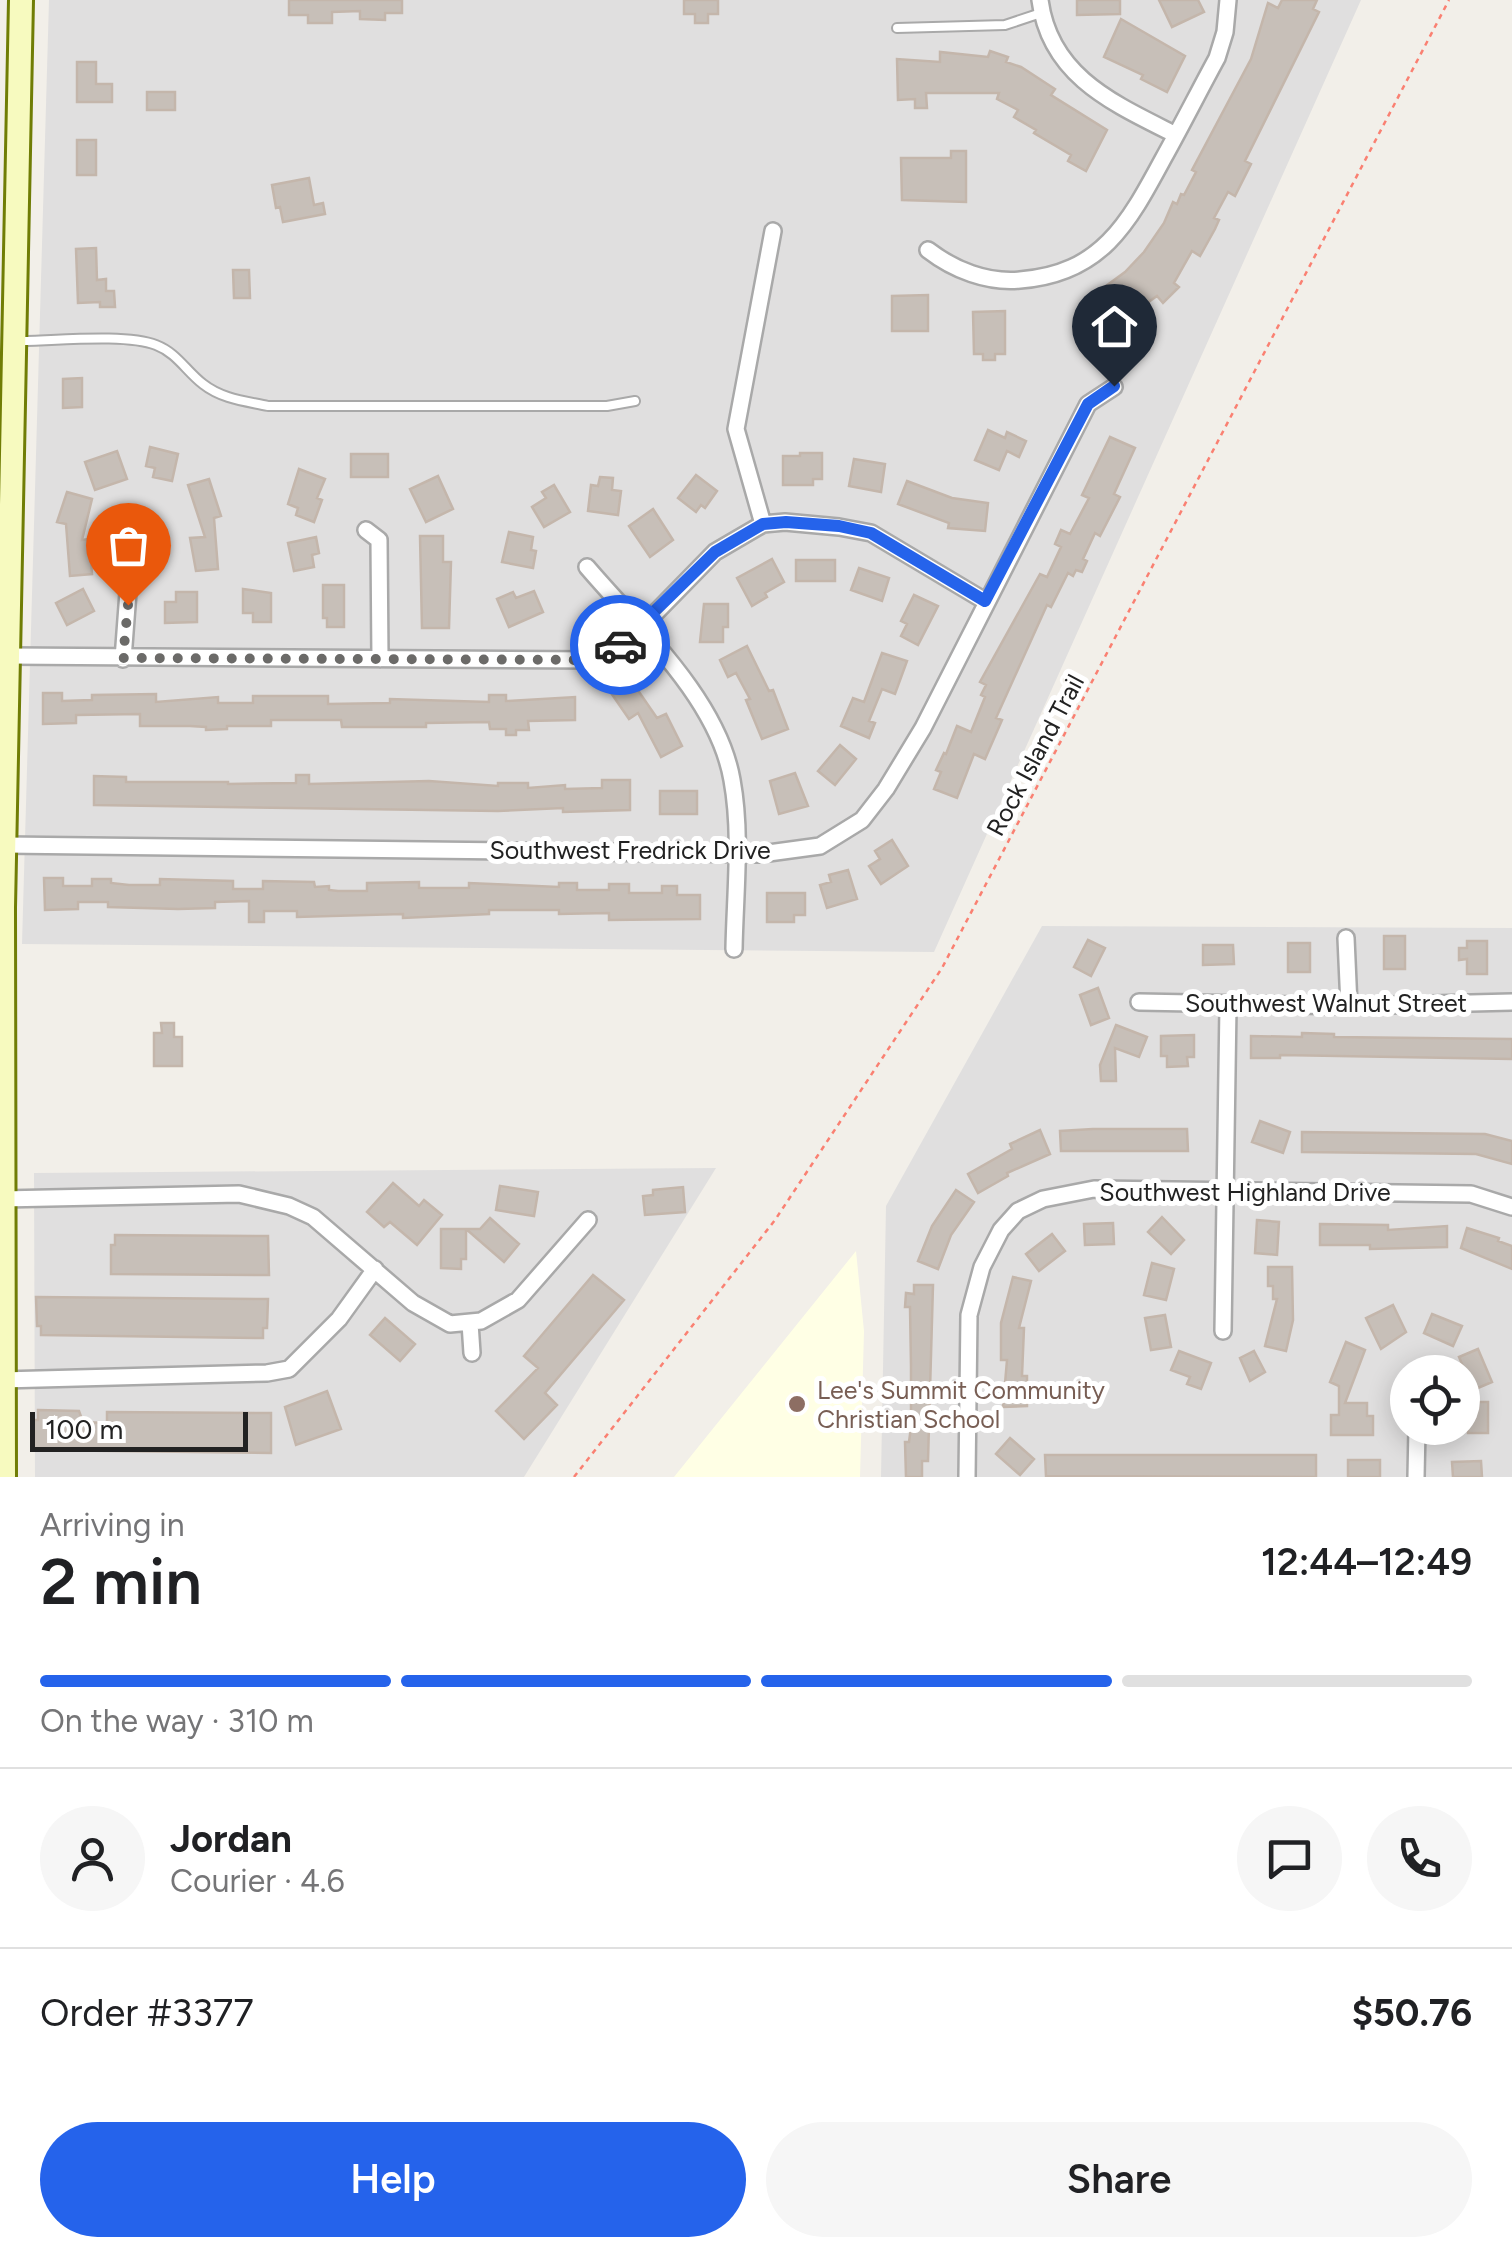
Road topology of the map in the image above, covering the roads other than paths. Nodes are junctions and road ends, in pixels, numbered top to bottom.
1 (22, 0) edge
2 (1228, 0) edge
3 (1041, 6) edge
4 (897, 28) dead end
5 (1176, 135) junction
6 (772, 230) dead end
7 (928, 250) dead end
8 (14, 341) junction
9 (1114, 386) dead end
10 (635, 401) dead end
11 (763, 524) junction
12 (141, 529) dead end
13 (366, 530) dead end
14 (588, 567) dead end
15 (985, 601) junction
16 (640, 628) junction
17 (9, 656) junction
18 (123, 658) junction
19 (380, 659) junction
20 (6, 845) junction
21 (735, 853) junction
22 (1346, 938) dead end
23 (734, 948) dead end
24 (1140, 1002) dead end
25 (1512, 1002) edge
26 (1228, 1006) junction
27 (1349, 1006) junction
28 (1223, 1191) junction
29 (2, 1198) junction
30 (1512, 1207) edge
31 (588, 1220) dead end
32 (374, 1269) junction
33 (470, 1323) junction
34 (1223, 1331) dead end
35 (472, 1354) dead end
36 (2, 1380) junction
37 (1417, 1445) edge
38 (4, 1477) edge
39 (966, 1477) edge
40 (1416, 1477) edge

1 - 8 main road
2 - 5 street
3 - 4 lane
3 - 5 street
5 - 7 street
6 - 11 street
8 - 10 lane
8 - 17 main road
9 - 15 street, Southwest Fredrick Drive
11 - 15 street
11 - 16 street
12 - 18 street
13 - 19 street
14 - 16 street
15 - 21 street, Southwest Fredrick Drive
16 - 19 street
16 - 21 street
17 - 18 street
17 - 20 main road
18 - 19 street
20 - 21 street, Southwest Fredrick Drive
20 - 29 main road
21 - 23 street
22 - 27 street
24 - 26 street, Southwest Walnut Street
25 - 27 street, Southwest Walnut Street
26 - 27 street, Southwest Walnut Street
26 - 28 street
28 - 30 street, Southwest Highland Drive
28 - 34 street
28 - 39 street, Southwest Highland Drive
29 - 32 street
29 - 36 main road
31 - 33 street
32 - 33 street
32 - 36 street
33 - 35 street
36 - 38 main road
37 - 40 street

